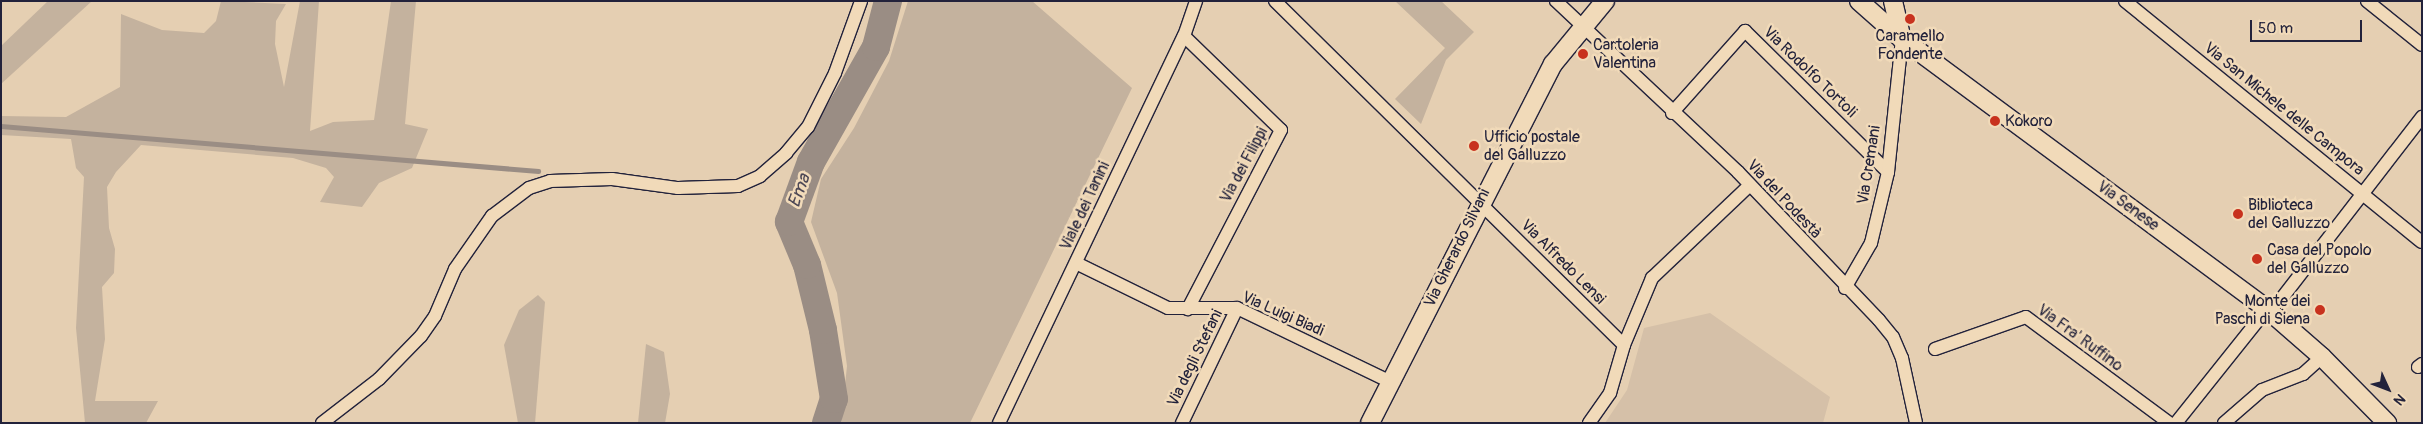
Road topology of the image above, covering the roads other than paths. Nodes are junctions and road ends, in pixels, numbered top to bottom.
1 (861, 1) edge
2 (1196, 1) edge
3 (1275, 1) edge
4 (1556, 1) edge
5 (1605, 1) edge
6 (1859, 1) edge
7 (1893, 1) edge
8 (2125, 1) edge
9 (2367, 1) edge
10 (1582, 26) junction
11 (1184, 36) junction
12 (1902, 39) junction
13 (2422, 45) edge
14 (1672, 112) junction
15 (2422, 117) edge
16 (1888, 172) junction
17 (1750, 185) junction
18 (2360, 193) junction
19 (1480, 202) junction
20 (2422, 242) edge
21 (1076, 263) junction
22 (1845, 288) junction
23 (1237, 308) junction
24 (1188, 309) junction
25 (2267, 309) junction
26 (1624, 345) junction
27 (1935, 349) dead end
28 (2322, 357) junction
29 (1391, 382) junction
30 (322, 423) edge
31 (999, 423) edge
32 (1182, 423) edge
33 (1370, 423) edge
34 (1589, 423) edge
35 (1916, 423) edge
36 (2169, 423) edge
37 (2176, 423) edge
38 (2224, 423) edge
39 (2387, 423) edge

1 - 30 street
2 - 11 street, Viale dei Tanini
3 - 19 street, Via Alfredo Lensi
4 - 10 street, Via del Podestà
5 - 10 main road, Via Gherardo Silvani
6 - 12 main road, Via Senese
7 - 12 main road
8 - 18 street, Via San Michele delle Campora
9 - 13 street
10 - 14 street, Via del Podestà
10 - 19 main road, Via Gherardo Silvani
11 - 21 street, Viale dei Tanini
11 - 24 street, Via dei Filippi
12 - 16 street, Via Cremani
12 - 25 main road, Via Senese
14 - 16 street, Via Rodolfo Tortoli
14 - 17 street, Via del Podestà
15 - 18 street
16 - 22 street, Via Cremani
17 - 22 street, Via del Podestà
17 - 26 street
18 - 20 street, Via San Michele delle Campora
18 - 25 street
19 - 26 street, Via Alfredo Lensi
19 - 29 main road, Via Gherardo Silvani
21 - 24 street, Via Luigi Biadi
21 - 31 street, Viale dei Tanini
22 - 35 street, Via del Podestà
23 - 24 street, Via Luigi Biadi
23 - 29 street, Via Luigi Biadi
23 - 32 street, Via degli Stefani
25 - 28 main road, Via Senese
25 - 37 street
26 - 34 street
27 - 36 street, Via Fra' Ruffino
28 - 38 street
28 - 39 main road, Via Senese
29 - 33 main road, Via Gherardo Silvani

